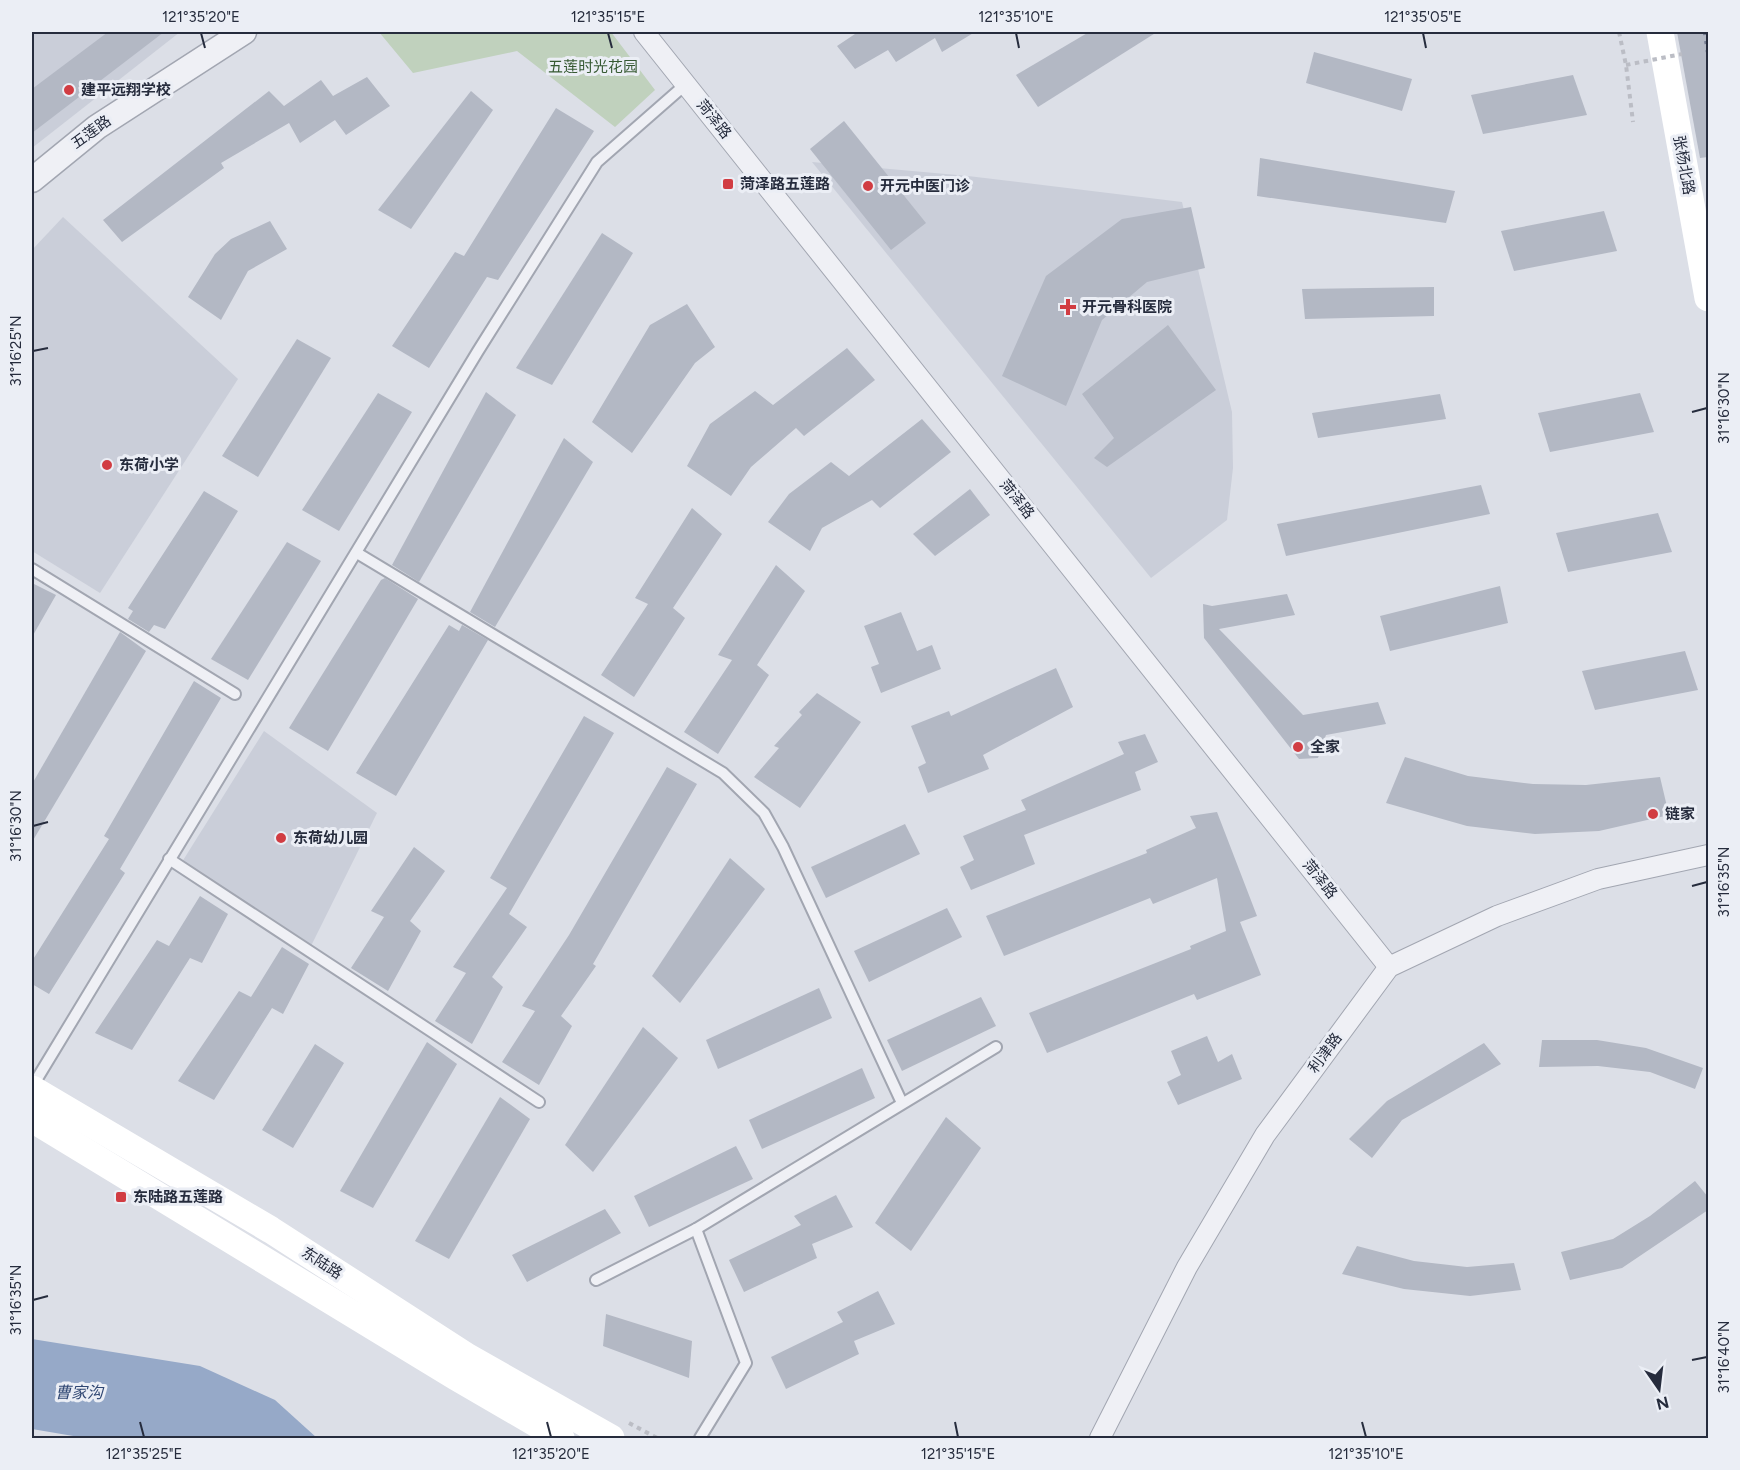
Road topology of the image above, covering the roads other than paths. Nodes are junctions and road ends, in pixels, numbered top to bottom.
1 (244, 32) edge
2 (644, 32) edge
3 (1660, 32) edge
4 (687, 84) junction
5 (32, 180) edge
6 (1708, 298) edge
7 (357, 553) junction
8 (32, 569) edge
9 (235, 694) dead end
10 (1708, 855) edge
11 (170, 859) junction
12 (1389, 966) junction
13 (996, 1047) dead end
14 (32, 1088) edge
15 (539, 1102) dead end
16 (902, 1103) junction
17 (32, 1119) edge
18 (696, 1229) junction
19 (596, 1280) dead end
20 (561, 1438) edge
21 (611, 1438) edge
22 (700, 1438) edge
23 (1100, 1438) edge

1 - 5 street, 五莲路
2 - 4 street, 菏泽路
3 - 6 main road, 张杨北路
4 - 7 lane
4 - 12 street, 菏泽路
7 - 11 lane
7 - 16 lane
8 - 9 lane
10 - 12 street, 利津路
11 - 14 lane
11 - 15 lane
12 - 23 street, 利津路
13 - 16 lane
14 - 21 main road, 东陆路
16 - 18 lane
17 - 20 main road, 东陆路
18 - 19 lane
18 - 22 lane

